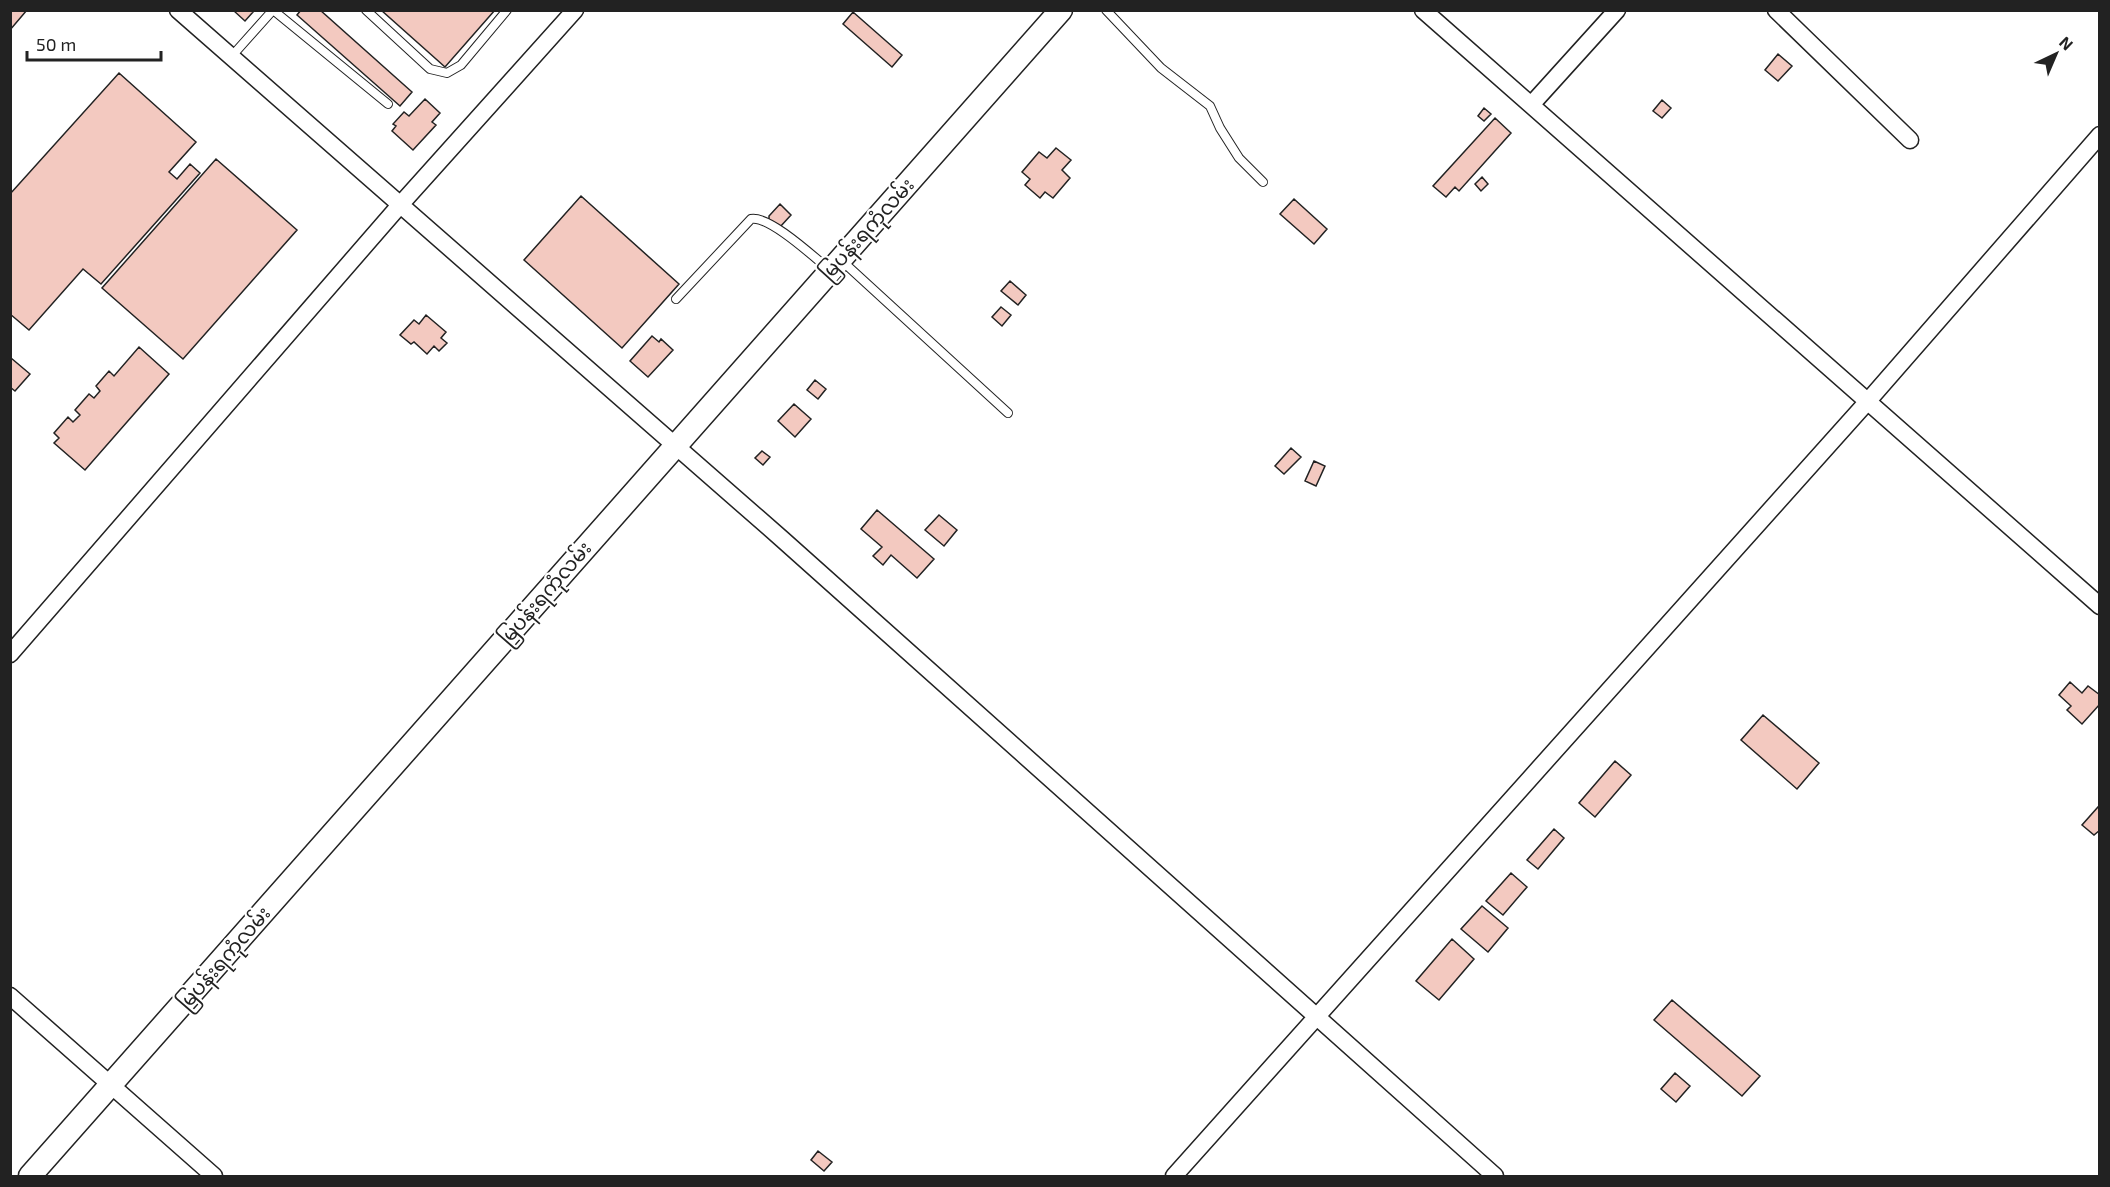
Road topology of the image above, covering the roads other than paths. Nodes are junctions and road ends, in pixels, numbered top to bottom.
1 (178, 10) edge
2 (273, 10) edge
3 (366, 10) edge
4 (507, 10) edge
5 (575, 10) edge
6 (1106, 10) edge
7 (1423, 10) edge
8 (1617, 10) edge
9 (1776, 10) edge
10 (1058, 12) edge
11 (231, 57) junction
12 (388, 104) dead end
13 (1531, 105) junction
14 (2100, 135) edge
15 (1910, 140) dead end
16 (1263, 182) dead end
17 (400, 205) junction
18 (836, 265) junction
19 (676, 298) dead end
20 (1868, 402) junction
21 (1008, 413) dead end
22 (675, 446) junction
23 (2100, 606) edge
24 (10, 654) edge
25 (10, 996) edge
26 (1317, 1017) junction
27 (111, 1085) junction
28 (30, 1176) edge
29 (214, 1176) edge
30 (1174, 1176) edge
31 (1495, 1176) edge

1 - 11 street
2 - 11 lane
2 - 12 lane
3 - 4 lane
5 - 17 street
6 - 16 lane
7 - 13 street
8 - 13 street
9 - 15 street
10 - 18 street, မြပန်းရကုံလမ်း
11 - 17 street
13 - 20 street
14 - 20 street
17 - 22 street
17 - 24 street
18 - 19 lane
18 - 21 lane
18 - 22 street, မြပန်းရကုံလမ်း
20 - 23 street
20 - 26 street
22 - 26 street
22 - 27 street, မြပန်းရကုံလမ်း
25 - 27 street
26 - 30 street
26 - 31 street
27 - 28 street, မြပန်းရကုံလမ်း
27 - 29 street

